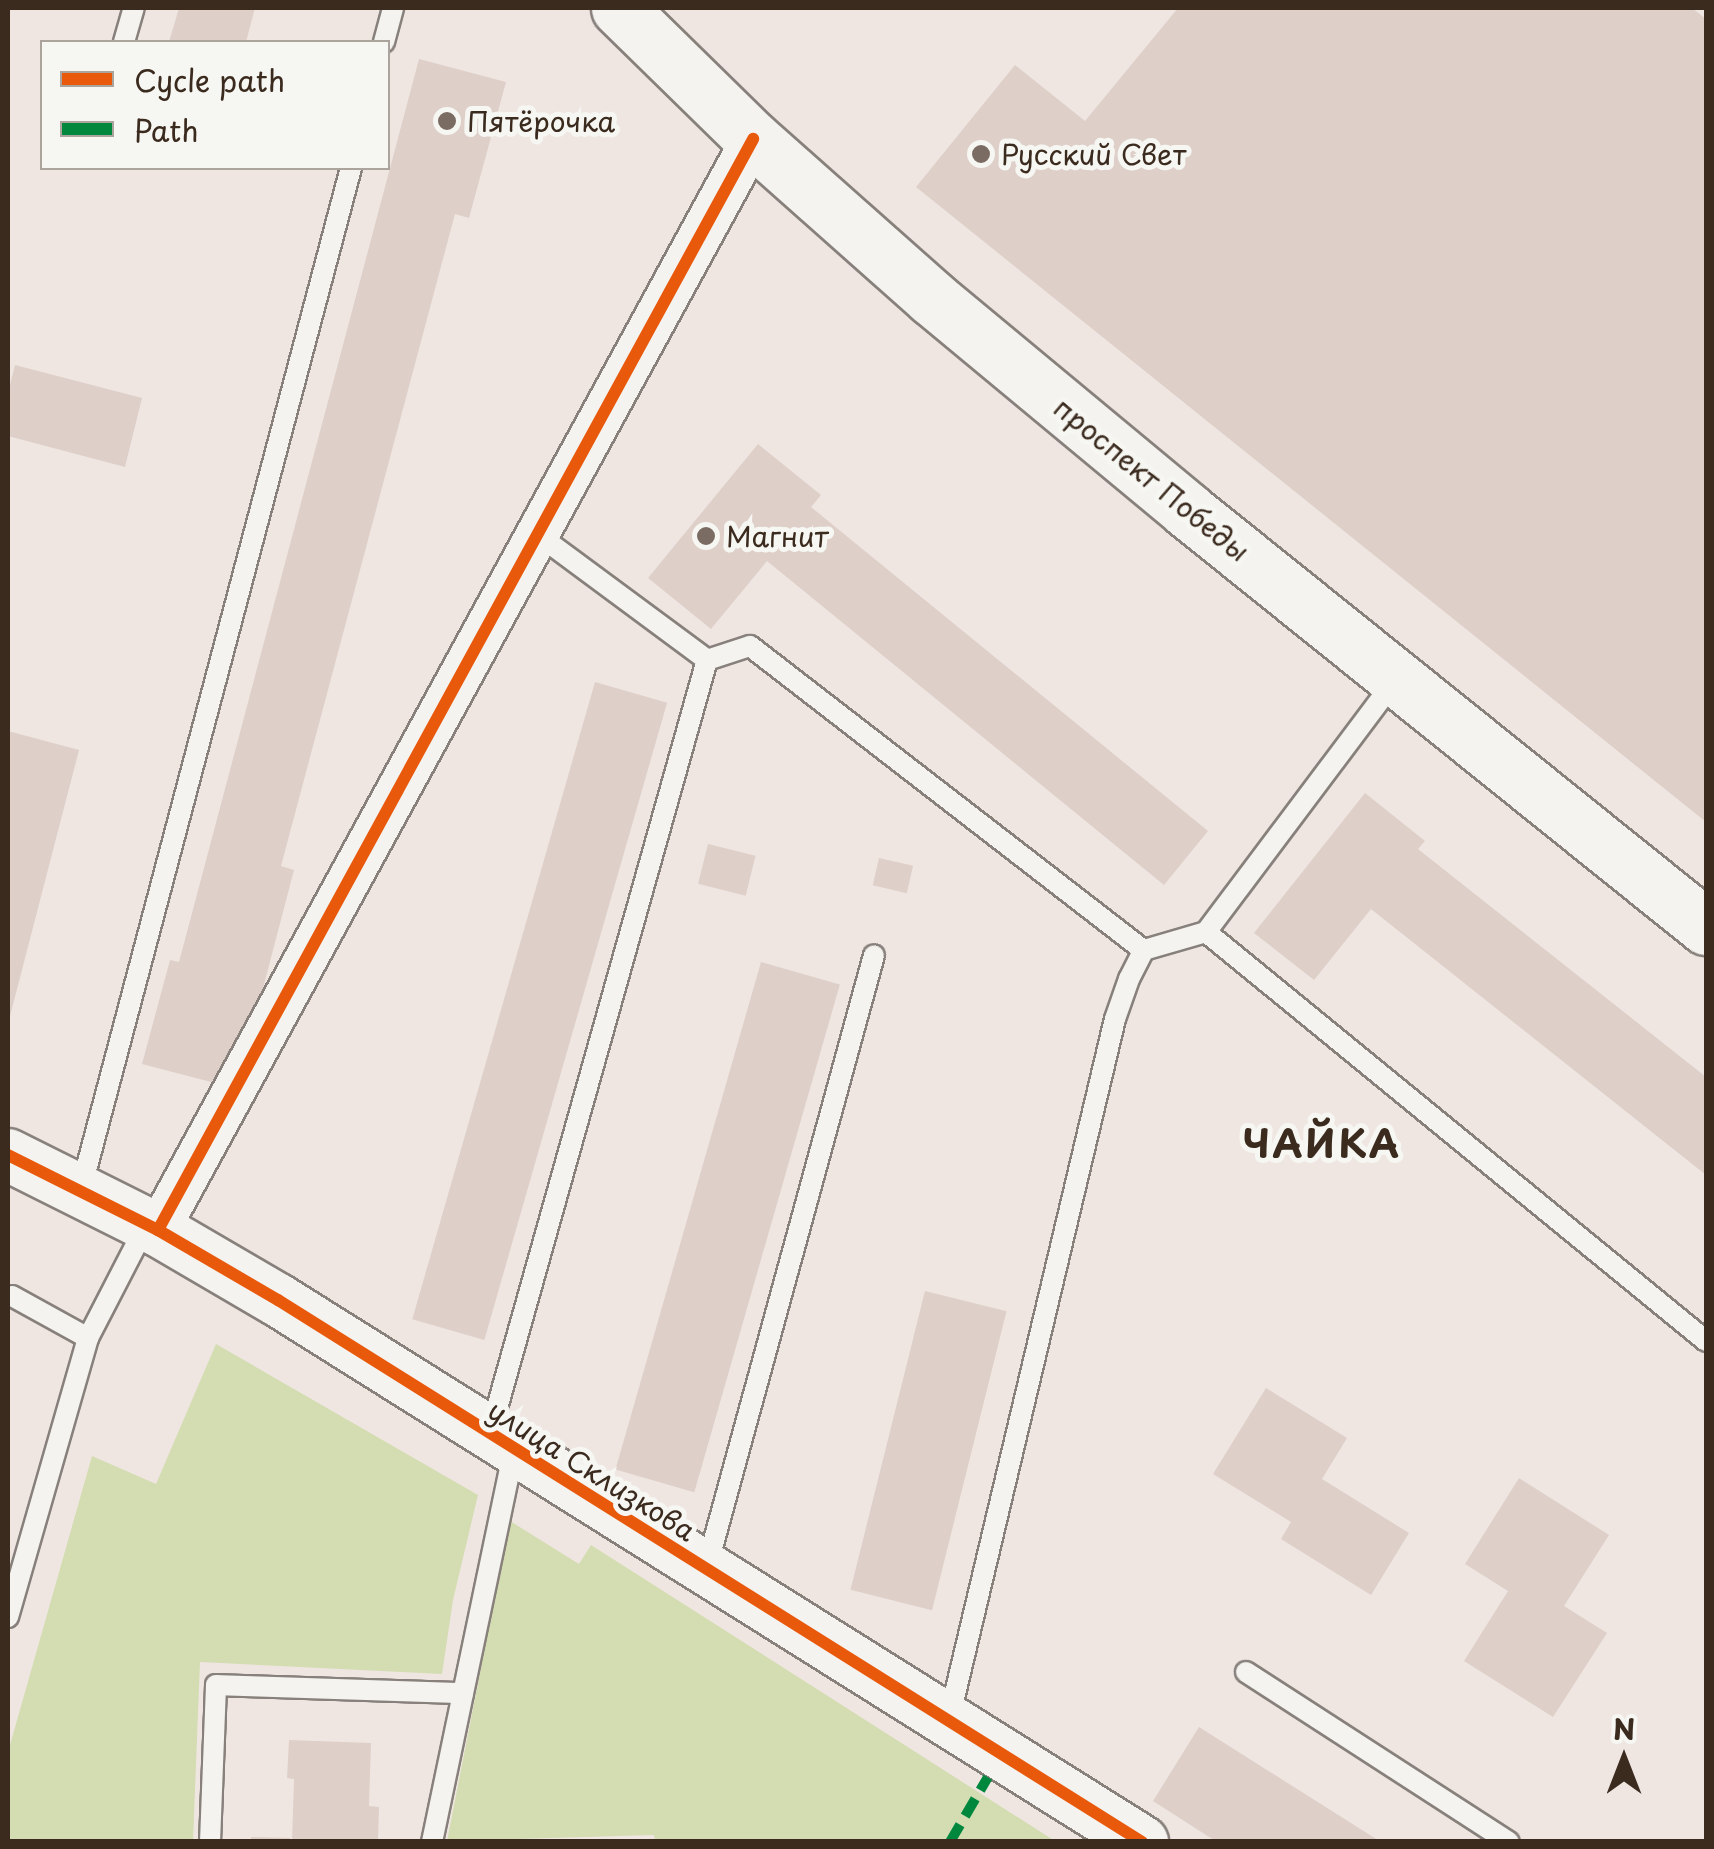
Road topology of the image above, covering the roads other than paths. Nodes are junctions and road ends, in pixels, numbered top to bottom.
1 (134, 8) edge
2 (393, 8) edge
3 (619, 8) edge
4 (125, 40) edge
5 (385, 40) edge
6 (753, 139) junction
7 (350, 170) edge
8 (537, 534) junction
9 (707, 660) junction
10 (1398, 677) junction
11 (1706, 927) edge
12 (1206, 932) junction
13 (1144, 950) junction
14 (874, 955) dead end
15 (8, 1155) edge
16 (80, 1189) junction
17 (158, 1230) junction
18 (9, 1300) edge
19 (88, 1338) junction
20 (1706, 1341) edge
21 (502, 1443) junction
22 (705, 1570) junction
23 (8, 1617) edge
24 (1246, 1672) dead end
25 (463, 1693) junction
26 (948, 1721) junction
27 (210, 1842) edge
28 (432, 1842) edge
29 (1142, 1842) edge
30 (1509, 1842) edge

1 - 4 lane
2 - 5 lane
3 - 6 main road, проспект Победы
6 - 8 street
6 - 10 main road, проспект Победы
7 - 16 lane
8 - 9 lane
8 - 17 street
9 - 13 lane
9 - 21 lane
10 - 11 main road, проспект Победы
10 - 12 lane
12 - 13 lane
12 - 20 lane
13 - 26 lane
14 - 22 lane
15 - 16 street, улица Склизкова
16 - 17 street, улица Склизкова
17 - 19 lane
17 - 21 street, улица Склизкова
18 - 19 lane
19 - 23 lane
21 - 22 street, улица Склизкова
21 - 25 lane
22 - 26 street, улица Склизкова
24 - 30 lane
25 - 27 lane
25 - 28 lane
26 - 29 street, улица Склизкова

